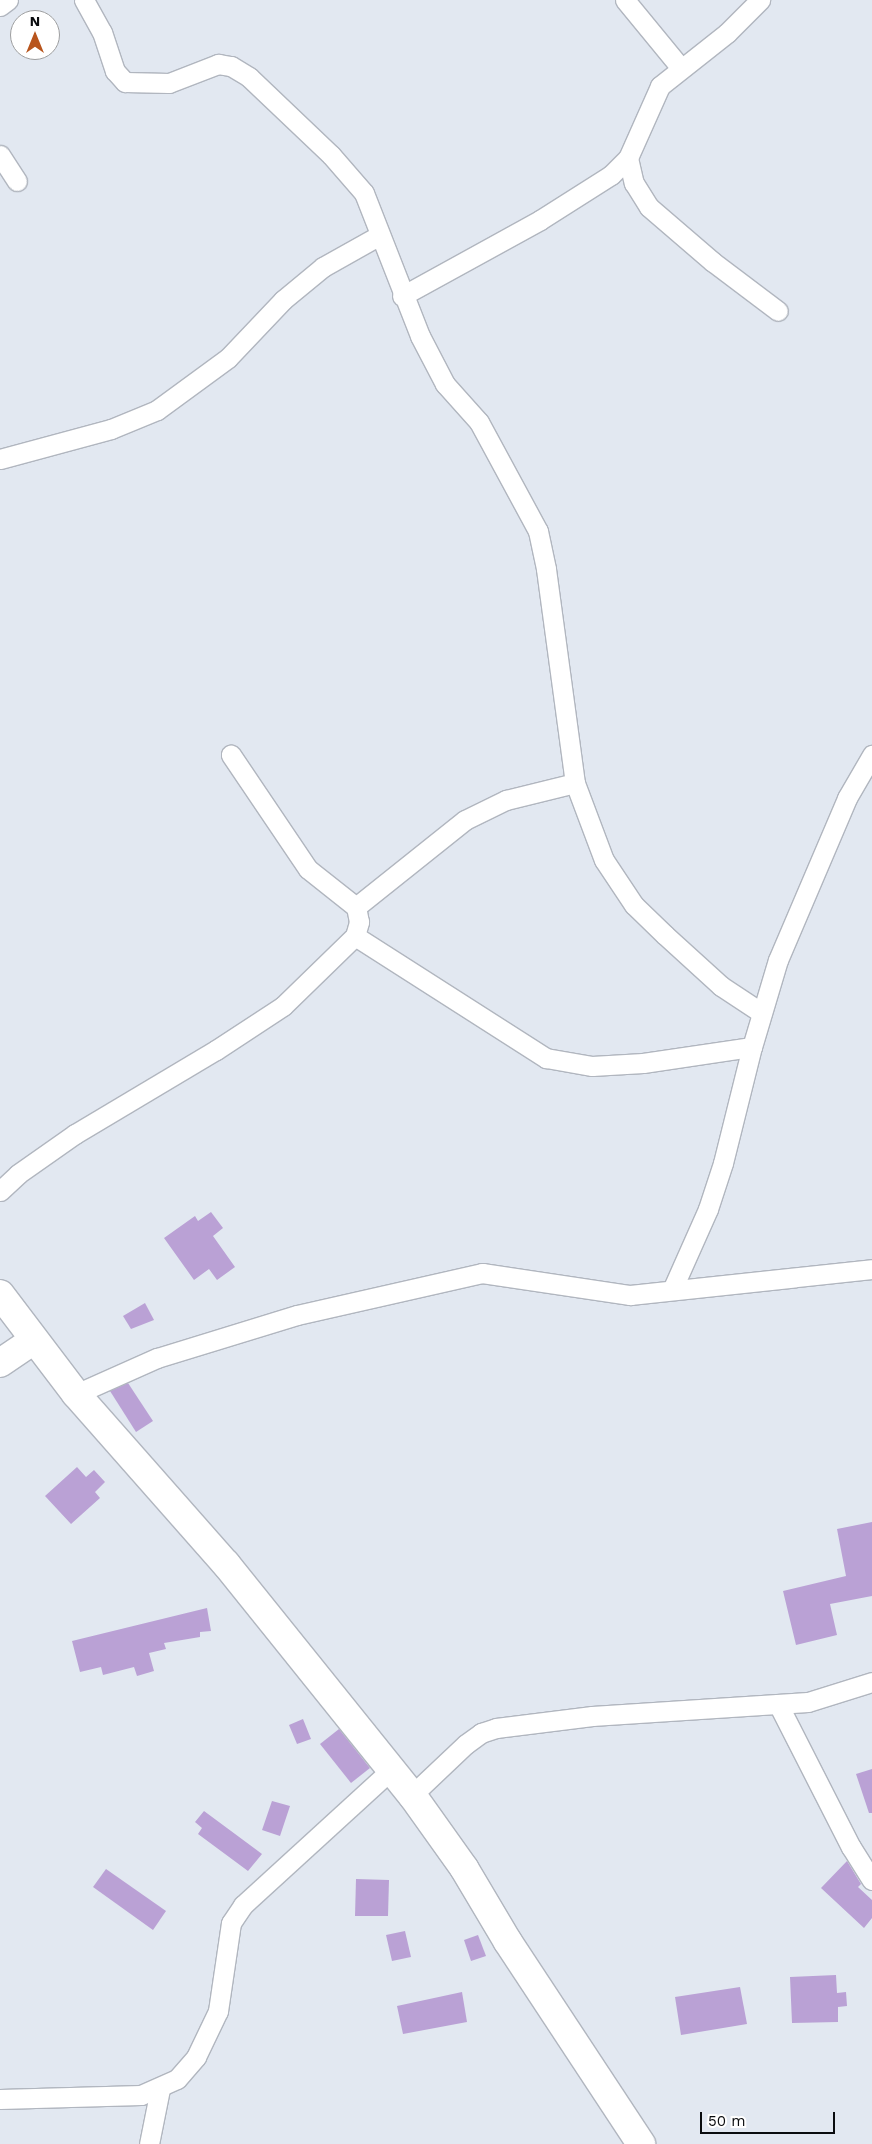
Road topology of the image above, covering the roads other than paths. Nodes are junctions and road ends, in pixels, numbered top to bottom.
1 (8, 0) edge
2 (84, 0) edge
3 (625, 0) edge
4 (760, 0) edge
5 (0, 6) edge
6 (680, 67) junction
7 (0, 155) edge
8 (628, 158) junction
9 (18, 181) dead end
10 (380, 235) junction
11 (402, 296) junction
12 (778, 311) dead end
13 (0, 459) edge
14 (231, 755) dead end
15 (872, 755) edge
16 (575, 783) junction
17 (356, 907) junction
18 (355, 936) junction
19 (762, 1013) junction
20 (752, 1047) junction
21 (0, 1191) edge
22 (872, 1270) edge
23 (672, 1290) junction
24 (0, 1294) edge
25 (34, 1340) junction
26 (0, 1363) edge
27 (76, 1394) junction
28 (872, 1682) edge
29 (778, 1704) junction
30 (391, 1770) junction
31 (412, 1796) junction
32 (872, 1880) edge
33 (160, 2089) junction
34 (0, 2099) edge
35 (149, 2144) edge
36 (641, 2144) edge

1 - 5 street
2 - 10 street
3 - 6 street
4 - 6 street
6 - 8 street
7 - 9 street
8 - 11 street
8 - 12 street
10 - 11 street
10 - 13 street
11 - 16 street
14 - 17 street
15 - 19 street
16 - 17 street
16 - 19 street
17 - 18 street
18 - 20 street
18 - 21 street
19 - 20 street
20 - 23 street
22 - 23 street
23 - 27 street
24 - 25 street
25 - 26 street
25 - 27 street
27 - 30 street
28 - 29 street
29 - 31 street
29 - 32 street
30 - 31 street
30 - 33 street
31 - 36 street
33 - 34 street
33 - 35 street

